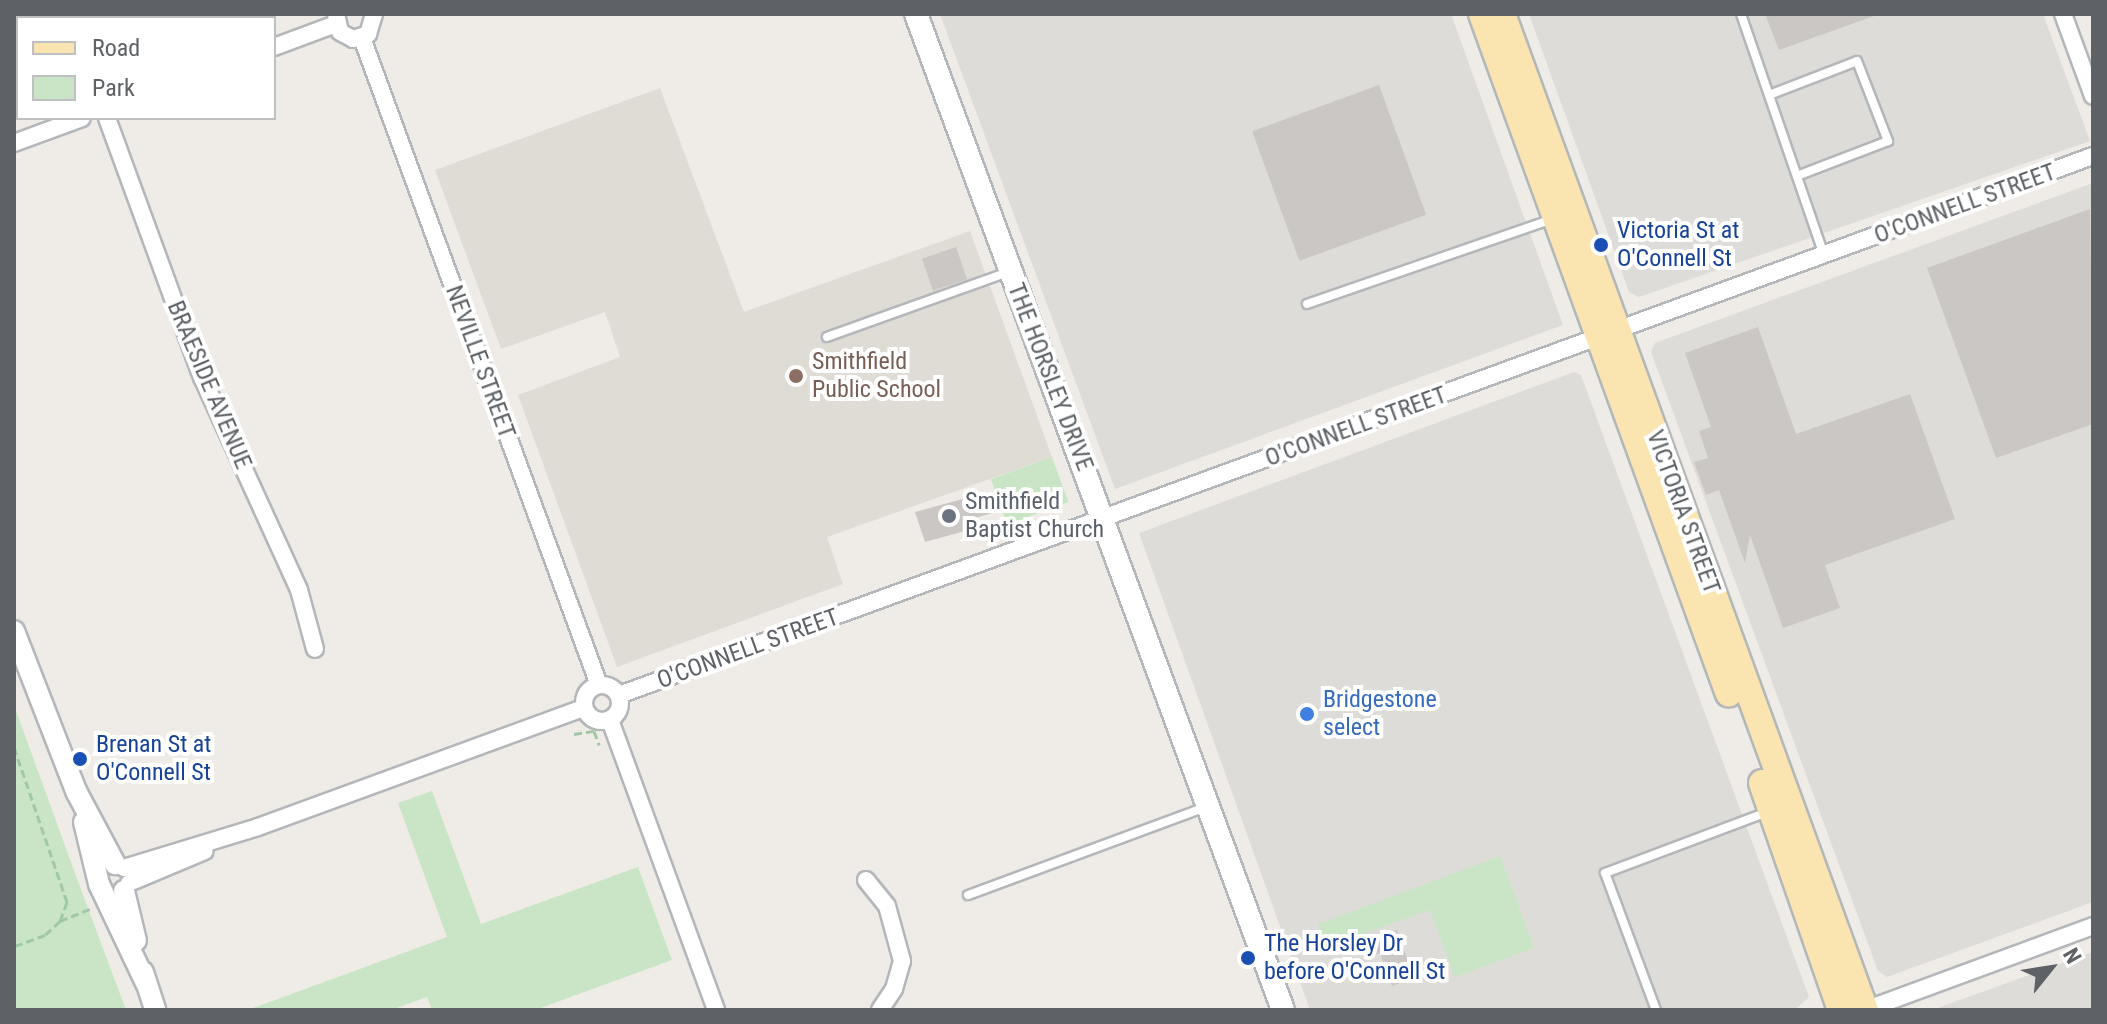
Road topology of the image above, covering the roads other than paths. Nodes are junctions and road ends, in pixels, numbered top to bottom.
1 (374, 14) edge
2 (916, 14) edge
3 (1482, 14) edge
4 (1502, 14) edge
5 (1741, 14) edge
6 (2063, 14) edge
7 (336, 19) edge
8 (362, 38) junction
9 (276, 46) edge
10 (1769, 95) junction
11 (2093, 96) edge
12 (77, 120) edge
13 (108, 120) edge
14 (14, 143) edge
15 (2093, 156) edge
16 (1797, 176) junction
17 (1555, 218) junction
18 (1824, 256) junction
19 (1010, 272) junction
20 (1307, 304) dead end
21 (1608, 336) junction
22 (827, 337) dead end
23 (1103, 519) junction
24 (14, 631) edge
25 (315, 649) dead end
26 (599, 685) junction
27 (619, 695) junction
28 (584, 708) junction
29 (610, 720) junction
30 (76, 791) junction
31 (1208, 806) junction
32 (1771, 810) junction
33 (123, 877) junction
34 (866, 880) dead end
35 (99, 891) junction
36 (968, 895) dead end
37 (2093, 926) edge
38 (146, 983) junction
39 (155, 1010) edge
40 (716, 1010) edge
41 (880, 1010) edge
42 (1283, 1010) edge
43 (1656, 1010) edge
44 (1841, 1010) edge
45 (1865, 1010) edge

1 - 8 street
2 - 19 main road, THE HORSLEY DRIVE
3 - 17 main road, VICTORIA STREET
4 - 21 main road, VICTORIA STREET
5 - 10 lane
6 - 11 street
7 - 8 street
7 - 9 street
8 - 26 street, NEVILLE STREET
10 - 16 lane
10 - 16 lane
12 - 14 street
13 - 25 street, BRAESIDE AVENUE
15 - 18 street, O'CONNELL STREET
16 - 18 lane
17 - 20 lane
17 - 21 main road, VICTORIA STREET
18 - 21 street, O'CONNELL STREET
19 - 22 lane
19 - 23 main road, THE HORSLEY DRIVE
21 - 23 street, O'CONNELL STREET
21 - 32 main road, VICTORIA STREET
21 - 45 main road, VICTORIA STREET
23 - 27 street, O'CONNELL STREET
23 - 31 main road, THE HORSLEY DRIVE
24 - 30 street
26 - 27 street
26 - 28 street
27 - 29 street
28 - 29 street
28 - 33 street
29 - 40 street
30 - 33 street
30 - 35 street
31 - 36 lane
31 - 42 main road, THE HORSLEY DRIVE
32 - 43 lane
32 - 44 main road, VICTORIA STREET
33 - 35 street
33 - 35 street
33 - 38 street
34 - 41 street
35 - 38 street
37 - 45 street
38 - 39 street

